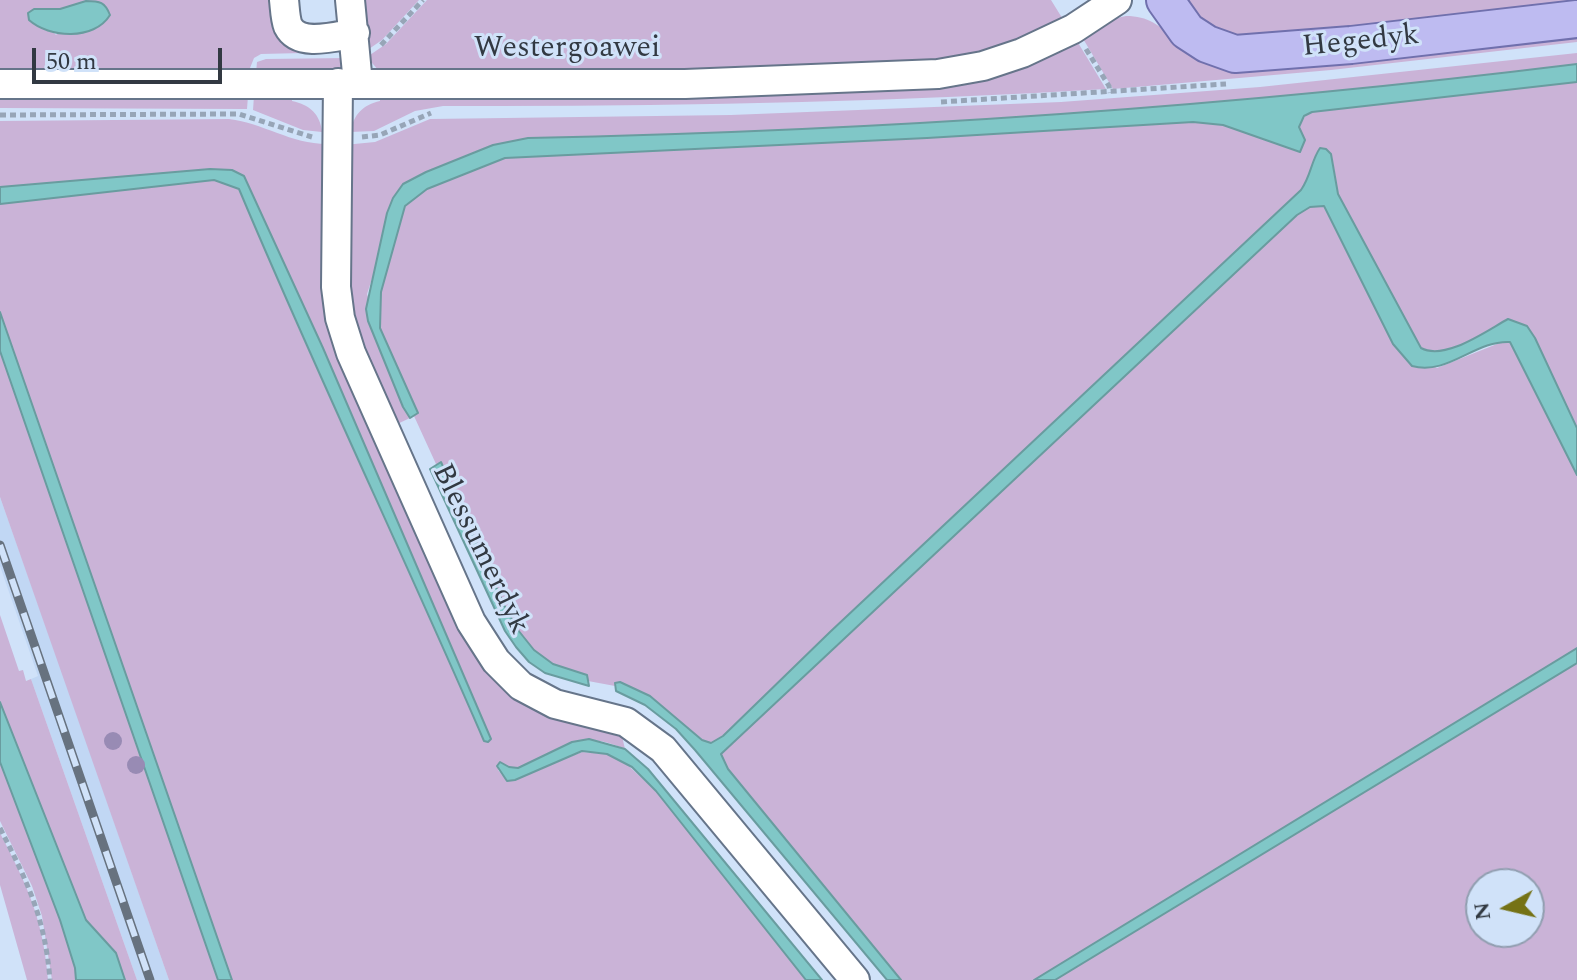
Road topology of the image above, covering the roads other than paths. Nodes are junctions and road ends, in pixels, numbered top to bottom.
1 (284, 0) edge
2 (350, 0) edge
3 (1117, 0) edge
4 (1165, 0) edge
5 (1577, 19) edge
6 (366, 41) junction
7 (0, 84) edge
8 (348, 84) junction
9 (855, 980) edge

1 - 6 street
2 - 6 street, Blessumerdyk
3 - 8 street, Westergoawei
4 - 5 main road, Hegedyk
6 - 8 street, Blessumerdyk
7 - 8 street, Westergoawei
8 - 9 street, Blessumerdyk

